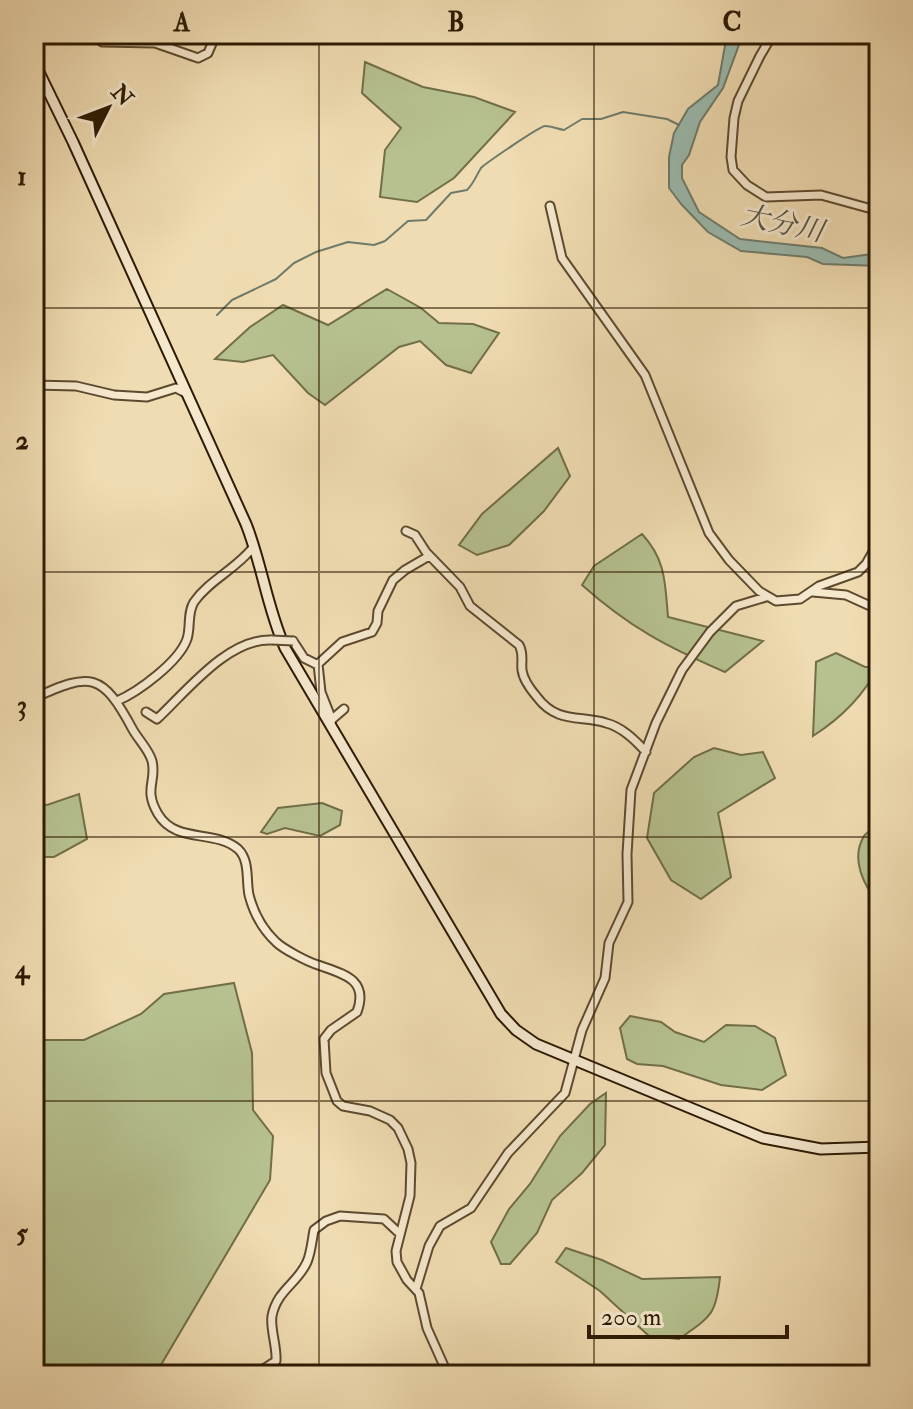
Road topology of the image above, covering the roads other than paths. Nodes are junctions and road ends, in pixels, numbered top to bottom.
1 (92, 34) edge
2 (216, 34) edge
3 (773, 34) edge
4 (34, 62) edge
5 (550, 206) dead end
6 (879, 211) edge
7 (34, 385) edge
8 (186, 393) junction
9 (406, 531) dead end
10 (879, 541) edge
11 (254, 546) junction
12 (429, 556) junction
13 (812, 592) junction
14 (766, 597) junction
15 (879, 610) edge
16 (318, 665) junction
17 (34, 698) edge
18 (117, 701) junction
19 (344, 709) dead end
20 (146, 712) dead end
21 (330, 721) junction
22 (646, 752) junction
23 (574, 1061) junction
24 (879, 1147) edge
25 (400, 1234) junction
26 (416, 1289) junction
27 (254, 1375) edge
28 (448, 1375) edge

1 - 2 street
3 - 6 street
4 - 8 street
5 - 14 street
7 - 8 street
8 - 11 street
9 - 12 street
10 - 13 street
11 - 18 street
11 - 21 street
12 - 16 street
12 - 22 street
13 - 14 street
13 - 15 street
14 - 22 street
16 - 20 street, bridge
16 - 21 street
17 - 18 street
18 - 25 street
19 - 21 street
21 - 23 street
22 - 23 street
23 - 24 street
23 - 26 street
25 - 26 street
25 - 27 street
26 - 28 street

